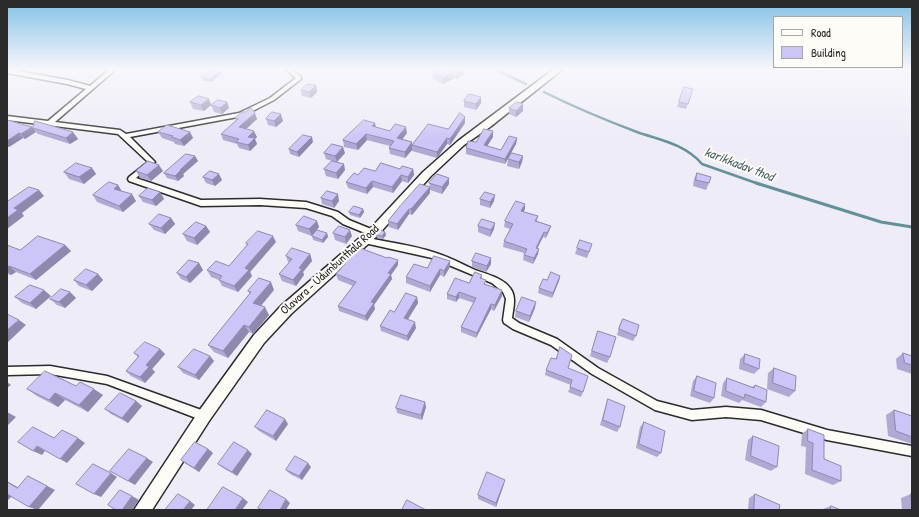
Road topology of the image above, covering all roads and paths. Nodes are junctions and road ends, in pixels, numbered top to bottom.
1 (84, 93) edge
2 (280, 93) edge
3 (527, 93) edge
4 (7, 118) edge
5 (50, 123) junction
6 (127, 136) junction
7 (368, 237) junction
8 (7, 371) edge
9 (204, 416) junction
10 (912, 451) edge
11 (142, 510) edge

1 - 5 street
2 - 6 street
3 - 7 main road, Olavara - Udumbunthala Road
4 - 5 street
5 - 6 street
6 - 7 street
7 - 9 main road, Olavara - Udumbunthala Road
7 - 10 street
8 - 9 street
9 - 11 main road, Olavara - Udumbunthala Road

